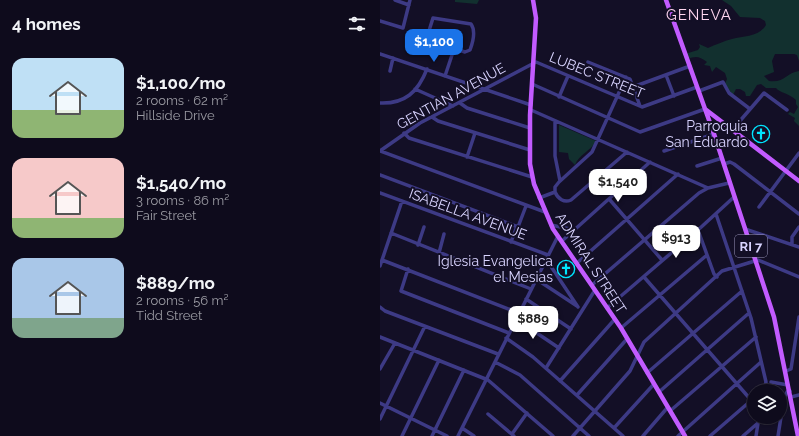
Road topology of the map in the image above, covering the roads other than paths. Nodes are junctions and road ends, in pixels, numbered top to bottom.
1 (395, 0) edge
2 (410, 0) edge
3 (533, 0) edge
4 (666, 0) edge
5 (409, 5) junction
6 (380, 21) edge
7 (454, 49) junction
8 (380, 54) edge
9 (393, 58) junction
10 (588, 62) dead end
11 (533, 63) junction
12 (690, 66) junction
13 (427, 69) junction
14 (390, 71) dead end
15 (666, 75) junction
16 (445, 76) junction
17 (568, 76) junction
18 (626, 77) junction
19 (532, 84) junction
20 (633, 87) junction
21 (415, 89) junction
22 (484, 89) junction
23 (698, 89) junction
24 (674, 96) junction
25 (559, 97) junction
26 (618, 97) junction
27 (380, 103) edge
28 (460, 103) junction
29 (531, 105) junction
30 (453, 106) junction
31 (640, 106) junction
32 (705, 109) junction
33 (750, 109) junction
34 (531, 110) junction
35 (787, 110) dead end
36 (432, 117) junction
37 (608, 117) junction
38 (555, 121) junction
39 (530, 128) junction
40 (733, 130) junction
41 (404, 133) junction
42 (475, 133) junction
43 (714, 134) junction
44 (598, 140) junction
45 (530, 150) junction
46 (380, 151) edge
47 (664, 151) dead end
48 (627, 152) junction
49 (799, 153) edge
50 (467, 157) junction
51 (722, 158) junction
52 (650, 162) junction
53 (724, 164) junction
54 (697, 166) dead end
55 (786, 171) junction
56 (678, 174) junction
57 (380, 175) edge
58 (532, 177) junction
59 (560, 181) junction
60 (799, 181) edge
61 (730, 183) junction
62 (708, 188) junction
63 (555, 192) junction
64 (771, 192) junction
65 (380, 193) edge
66 (734, 197) junction
67 (539, 198) junction
68 (610, 200) junction
69 (402, 201) junction
70 (526, 206) junction
71 (759, 207) dead end
72 (545, 212) junction
73 (716, 214) junction
74 (799, 214) edge
75 (627, 220) junction
76 (518, 226) junction
77 (552, 226) junction
78 (424, 227) dead end
79 (799, 227) edge
80 (745, 229) junction
81 (698, 230) junction
82 (573, 232) junction
83 (392, 233) junction
84 (444, 234) dead end
85 (558, 236) junction
86 (644, 240) junction
87 (562, 241) junction
88 (511, 242) junction
89 (792, 244) junction
90 (418, 245) junction
91 (799, 247) edge
92 (438, 253) junction
93 (707, 255) junction
94 (547, 257) junction
95 (382, 260) junction
96 (662, 260) junction
97 (755, 260) junction
98 (577, 264) junction
99 (380, 266) edge
100 (734, 267) junction
101 (408, 269) junction
102 (717, 276) junction
103 (644, 277) junction
104 (799, 277) edge
105 (536, 279) junction
106 (592, 285) junction
107 (531, 289) junction
108 (595, 290) junction
109 (742, 291) junction
110 (660, 296) junction
111 (526, 299) junction
112 (380, 307) edge
113 (578, 307) junction
114 (607, 308) junction
115 (582, 310) junction
116 (519, 313) junction
117 (749, 313) junction
118 (676, 314) junction
119 (799, 317) edge
120 (516, 319) junction
121 (615, 319) junction
122 (425, 326) junction
123 (621, 328) junction
124 (571, 329) junction
125 (508, 333) junction
126 (694, 333) junction
127 (380, 337) edge
128 (756, 337) junction
129 (506, 338) junction
130 (627, 339) junction
131 (395, 343) junction
132 (559, 348) junction
133 (413, 350) junction
134 (708, 350) junction
135 (498, 354) junction
136 (637, 356) junction
137 (439, 360) junction
138 (495, 362) junction
139 (761, 362) junction
140 (722, 367) junction
141 (546, 368) junction
142 (380, 369) edge
143 (464, 370) junction
144 (786, 371) junction
145 (647, 373) junction
146 (486, 379) junction
147 (560, 381) junction
148 (771, 382) dead end
149 (737, 383) junction
150 (654, 384) junction
151 (765, 384) edge
152 (788, 385) junction
153 (790, 391) junction
154 (659, 392) junction
155 (747, 393) edge
156 (577, 395) junction
157 (799, 396) edge
158 (791, 397) junction
159 (380, 403) edge
160 (747, 404) edge
161 (386, 406) junction
162 (669, 409) junction
163 (595, 411) junction
164 (527, 413) junction
165 (488, 414) dead end
166 (411, 418) junction
167 (380, 419) edge
168 (797, 419) edge
169 (757, 424) edge
170 (758, 424) edge
171 (462, 428) junction
172 (580, 428) junction
173 (614, 428) junction
174 (435, 430) junction
175 (683, 431) junction
176 (513, 435) edge
177 (402, 436) edge
178 (432, 436) edge
179 (447, 436) edge
180 (458, 436) edge
181 (474, 436) edge
182 (552, 436) edge
183 (573, 436) edge
184 (590, 436) edge
185 (623, 436) edge
186 (643, 436) edge
187 (678, 436) edge
188 (686, 436) edge
189 (710, 436) edge
190 (743, 436) edge
191 (756, 436) edge
192 (778, 436) edge
193 (798, 436) edge

1 - 5 street
2 - 5 street
3 - 11 main road, ADMIRAL STREET
4 - 12 main road, RI 7
5 - 6 street
7 - 7 street
7 - 16 street
8 - 9 street
9 - 13 street
9 - 14 street
10 - 18 street
11 - 17 street, LUBEC STREET
11 - 19 main road, ADMIRAL STREET
11 - 22 street, GENTIAN AVENUE
12 - 15 street
12 - 23 main road, RI 7
13 - 16 street
13 - 21 street
15 - 20 street
15 - 24 street
16 - 22 street
17 - 25 street
17 - 26 street, LUBEC STREET
18 - 20 street
18 - 26 street
19 - 25 street
19 - 29 main road, ADMIRAL STREET
20 - 31 street
21 - 27 street
21 - 30 street
22 - 28 street, GENTIAN AVENUE
22 - 29 street
23 - 24 street, LUBEC STREET
23 - 32 main road, RI 7
23 - 33 street, LUBEC STREET
24 - 31 street, LUBEC STREET
25 - 37 street
26 - 31 street, LUBEC STREET
26 - 37 street
28 - 30 street, GENTIAN AVENUE
28 - 39 street
29 - 34 main road, ADMIRAL STREET
30 - 36 street, GENTIAN AVENUE
32 - 37 street
32 - 40 main road
32 - 43 main road, RI 7
33 - 35 street
33 - 40 street
34 - 38 street
34 - 39 main road, ADMIRAL STREET
36 - 41 street, GENTIAN AVENUE
36 - 42 street
37 - 44 street
38 - 44 street
38 - 59 street
39 - 45 main road, ADMIRAL STREET
40 - 55 main road
41 - 46 street, GENTIAN AVENUE
41 - 50 street
42 - 45 street
42 - 50 street
43 - 47 street
43 - 51 main road, RI 7
44 - 48 street
44 - 59 street
45 - 58 main road, ADMIRAL STREET
46 - 70 street
48 - 52 street
48 - 63 street
49 - 55 street
50 - 58 street
51 - 53 main road, RI 7
51 - 54 street
52 - 56 street
52 - 68 street
53 - 61 main road, RI 7
53 - 64 street
55 - 60 main road
55 - 64 street
56 - 62 street
56 - 75 street
57 - 76 street
58 - 67 main road, ADMIRAL STREET
59 - 63 street
61 - 62 street
61 - 66 main road, RI 7
62 - 86 street
63 - 67 street
64 - 71 street
64 - 74 street
65 - 69 street, ISABELLA AVENUE
66 - 73 street
66 - 80 main road, RI 7
67 - 72 main road, ADMIRAL STREET
68 - 75 street
68 - 82 street
69 - 83 street
69 - 88 street, ISABELLA AVENUE
70 - 72 street
70 - 76 street
72 - 77 main road, ADMIRAL STREET
73 - 81 street
73 - 100 street
75 - 86 street
75 - 98 street
76 - 88 street
77 - 82 street
77 - 85 main road, ADMIRAL STREET
78 - 90 street
79 - 89 street
80 - 89 street
80 - 97 main road, RI 7
81 - 93 street
81 - 96 street
82 - 87 street
83 - 90 street
83 - 95 street
84 - 92 street
85 - 87 main road, ADMIRAL STREET
85 - 94 street
86 - 96 street
86 - 106 street
87 - 98 main road, ADMIRAL STREET
88 - 94 street, ISABELLA AVENUE
89 - 91 street
90 - 92 street
92 - 107 street
93 - 102 street
93 - 110 street
94 - 105 street
94 - 113 street
95 - 99 street
95 - 101 street
96 - 103 street
97 - 100 street
97 - 104 street
97 - 144 main road, RI 7
98 - 106 main road, ADMIRAL STREET
100 - 102 street
100 - 109 street
101 - 116 street
101 - 125 street
102 - 118 street
103 - 110 street
103 - 114 street
105 - 107 street
105 - 113 street
106 - 108 main road, ADMIRAL STREET
107 - 111 street
108 - 114 main road, ADMIRAL STREET
108 - 115 street
109 - 117 street
109 - 126 street
110 - 118 street
110 - 123 street
111 - 116 street
111 - 124 street
112 - 122 street
113 - 115 street
114 - 121 main road, ADMIRAL STREET
115 - 124 street
116 - 120 street
117 - 128 street
117 - 134 street
118 - 126 street
118 - 136 street
119 - 144 street
120 - 125 street
120 - 132 street
121 - 123 main road, ADMIRAL STREET
121 - 147 street
122 - 133 street
122 - 135 street
123 - 130 main road, ADMIRAL STREET
124 - 132 street
125 - 129 street
126 - 134 street
126 - 145 street
127 - 131 street
128 - 139 street
128 - 140 street
129 - 135 street
129 - 141 street
130 - 136 main road, ADMIRAL STREET
130 - 156 street
131 - 133 street
131 - 142 street
132 - 141 street
133 - 137 street
133 - 161 street
134 - 140 street
134 - 154 street
135 - 138 street
136 - 145 main road, ADMIRAL STREET
136 - 163 street
137 - 143 street
137 - 166 street
138 - 146 street
138 - 172 street
139 - 149 street
139 - 151 street
140 - 149 street
140 - 162 street
141 - 147 street
143 - 146 street
143 - 174 street
144 - 152 main road, RI 7
145 - 150 main road, ADMIRAL STREET
146 - 164 street
146 - 171 street
147 - 156 street
148 - 152 street
149 - 155 street
149 - 175 street
150 - 154 main road, ADMIRAL STREET
150 - 173 street
152 - 153 main road, RI 7
153 - 158 main road, RI 7
153 - 192 street
154 - 162 main road, ADMIRAL STREET
156 - 163 street
157 - 158 street
158 - 168 main road, RI 7
159 - 161 street
160 - 189 street
161 - 166 street
161 - 167 street
162 - 175 main road, ADMIRAL STREET
162 - 186 street
163 - 172 street
163 - 173 street
164 - 176 street
164 - 182 street
165 - 176 street
166 - 174 street
166 - 177 street
168 - 193 main road, RI 7
169 - 190 street
170 - 191 street
171 - 180 street
171 - 181 street
172 - 183 street
172 - 184 street
173 - 185 street
174 - 178 street
174 - 179 street
175 - 187 street
175 - 188 main road, ADMIRAL STREET

